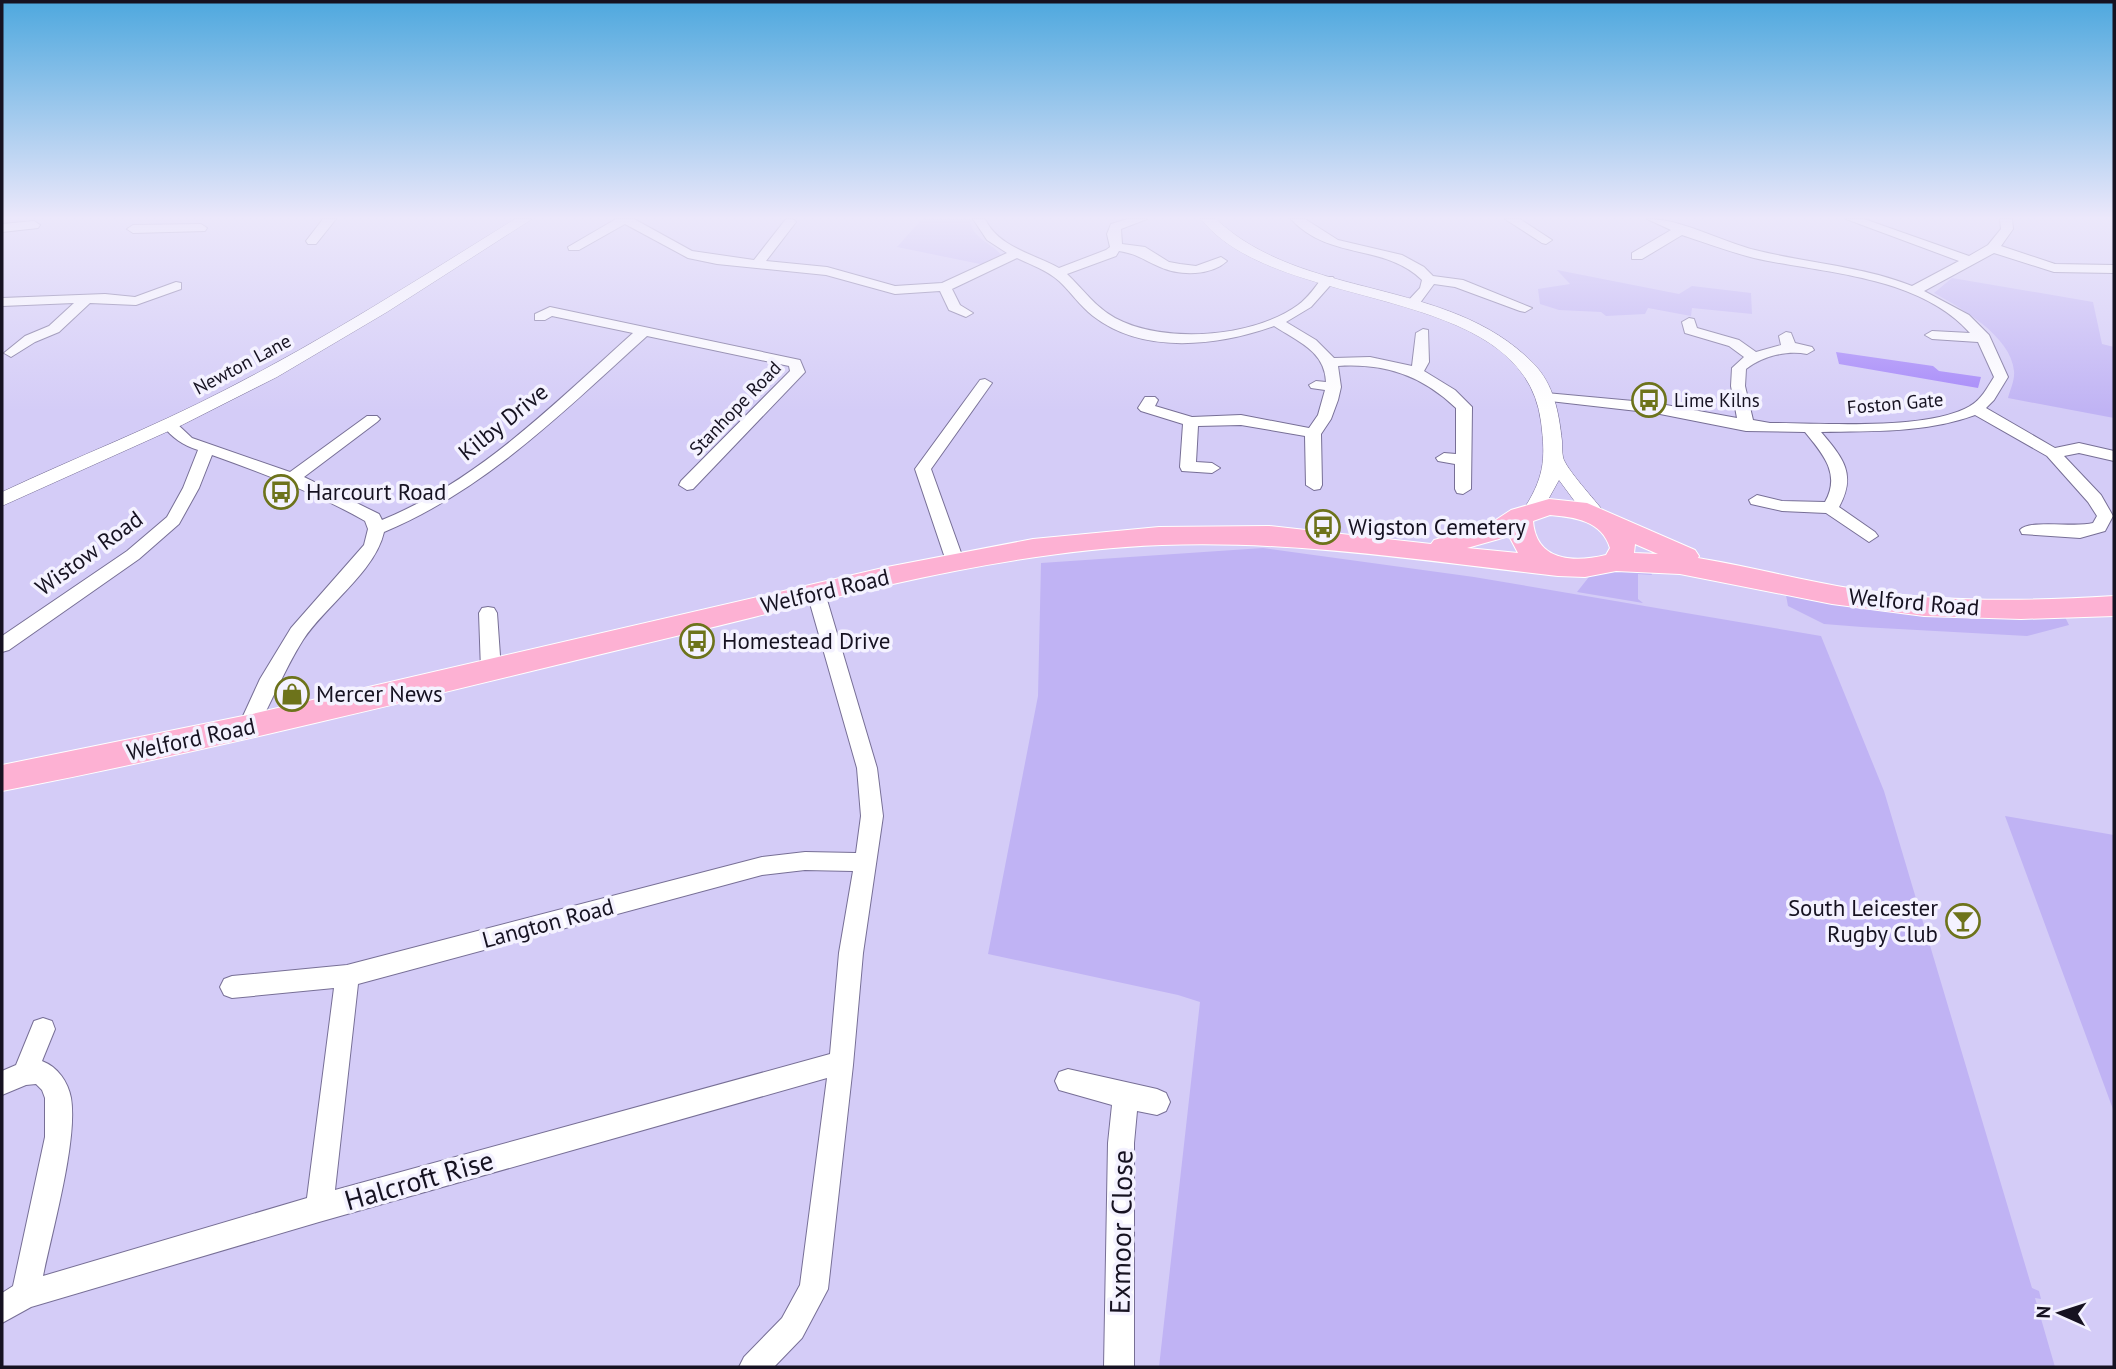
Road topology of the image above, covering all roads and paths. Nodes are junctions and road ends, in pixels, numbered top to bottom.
1 (421, 283) edge
2 (869, 283) edge
3 (954, 283) edge
4 (1067, 283) edge
5 (1325, 283) edge
6 (1338, 283) edge
7 (1428, 283) edge
8 (1457, 283) edge
9 (1891, 283) edge
10 (1927, 283) edge
11 (176, 286) dead end
12 (945, 287) junction
13 (1914, 290) junction
14 (84, 300) junction
15 (2, 302) edge
16 (1412, 304) junction
17 (1525, 309) dead end
18 (955, 310) dead end
19 (549, 311) dead end
20 (1277, 322) junction
21 (1689, 322) dead end
22 (645, 330) junction
23 (1423, 333) dead end
24 (1932, 335) dead end
25 (1983, 338) junction
26 (1807, 350) dead end
27 (11, 354) dead end
28 (1753, 356) junction
29 (1332, 362) junction
30 (1417, 371) junction
31 (985, 383) dead end
32 (1316, 385) dead end
33 (1334, 387) junction
34 (1546, 397) junction
35 (1150, 400) dead end
36 (1976, 409) junction
37 (372, 419) dead end
38 (1191, 422) junction
39 (170, 425) junction
40 (1746, 426) junction
41 (1810, 428) junction
42 (1313, 433) junction
43 (206, 449) junction
44 (2053, 453) junction
45 (2114, 456) edge
46 (1444, 458) dead end
47 (1463, 460) junction
48 (1555, 461) junction
49 (1212, 468) dead end
50 (292, 478) junction
51 (687, 485) dead end
52 (1314, 485) dead end
53 (1463, 489) dead end
54 (2, 500) edge
55 (1757, 500) dead end
56 (1830, 508) junction
57 (1526, 514) junction
58 (1604, 521) junction
59 (376, 529) junction
60 (2028, 530) dead end
61 (1869, 536) dead end
62 (1411, 549) junction
63 (955, 561) junction
64 (1616, 562) junction
65 (1558, 567) junction
66 (1717, 569) junction
67 (816, 593) junction
68 (2114, 606) edge
69 (488, 613) dead end
70 (2, 645) edge
71 (491, 670) junction
72 (248, 727) junction
73 (2, 778) edge
74 (865, 862) junction
75 (347, 976) junction
76 (232, 987) dead end
77 (43, 1029) dead end
78 (841, 1065) junction
79 (13, 1078) edge
80 (1069, 1081) dead end
81 (1126, 1096) junction
82 (1157, 1102) dead end
83 (319, 1208) junction
84 (25, 1295) junction
85 (2, 1309) edge
86 (754, 1367) edge
87 (1119, 1367) edge

1 - 39 street, Newton Lane
2 - 12 street
3 - 12 street
4 - 20 street
5 - 20 street
6 - 16 street
7 - 16 street
8 - 17 street
9 - 13 street, Foston Gate
10 - 13 street
11 - 14 street
12 - 18 street
13 - 25 street, Foston Gate
14 - 15 street
14 - 27 street
16 - 34 street
19 - 22 street, Stanhope Road
20 - 29 street
21 - 28 street
22 - 51 street, Stanhope Road
22 - 59 street, Kilby Drive
23 - 30 street
24 - 25 street
25 - 36 street, Foston Gate
26 - 28 street
28 - 40 street
29 - 30 street
29 - 33 street
30 - 47 street
31 - 63 street
32 - 33 street
33 - 42 street
34 - 40 street, Foston Gate
34 - 48 street
35 - 38 street
36 - 41 street, Foston Gate
36 - 44 street
37 - 50 street
38 - 42 street
38 - 49 street
39 - 43 street
39 - 54 street, Newton Lane
40 - 41 street, Foston Gate
41 - 56 street
42 - 52 street
43 - 50 street
43 - 70 street, Wistow Road
44 - 45 street
44 - 60 street
46 - 47 street
47 - 53 street
48 - 57 street
48 - 58 street
50 - 59 street
55 - 56 street
56 - 61 street
57 - 58 main road
57 - 62 main road, Welford Road
57 - 65 main road
58 - 64 main road
58 - 66 main road, Welford Road
59 - 72 street
62 - 63 main road, Welford Road
62 - 65 main road, Welford Road
63 - 67 main road, Welford Road
64 - 65 main road
64 - 66 main road, Welford Road
66 - 68 main road, Welford Road
67 - 71 main road, Welford Road
67 - 74 street
69 - 71 street
71 - 72 main road, Welford Road
72 - 73 main road, Welford Road
74 - 75 street, Langton Road
74 - 78 street
75 - 76 street, Langton Road
75 - 83 street
77 - 79 street
78 - 83 street, Halcroft Rise
78 - 86 street
79 - 84 street
80 - 81 street
81 - 82 street
81 - 87 street, Exmoor Close
83 - 84 street, Halcroft Rise
84 - 85 street, Halcroft Rise

